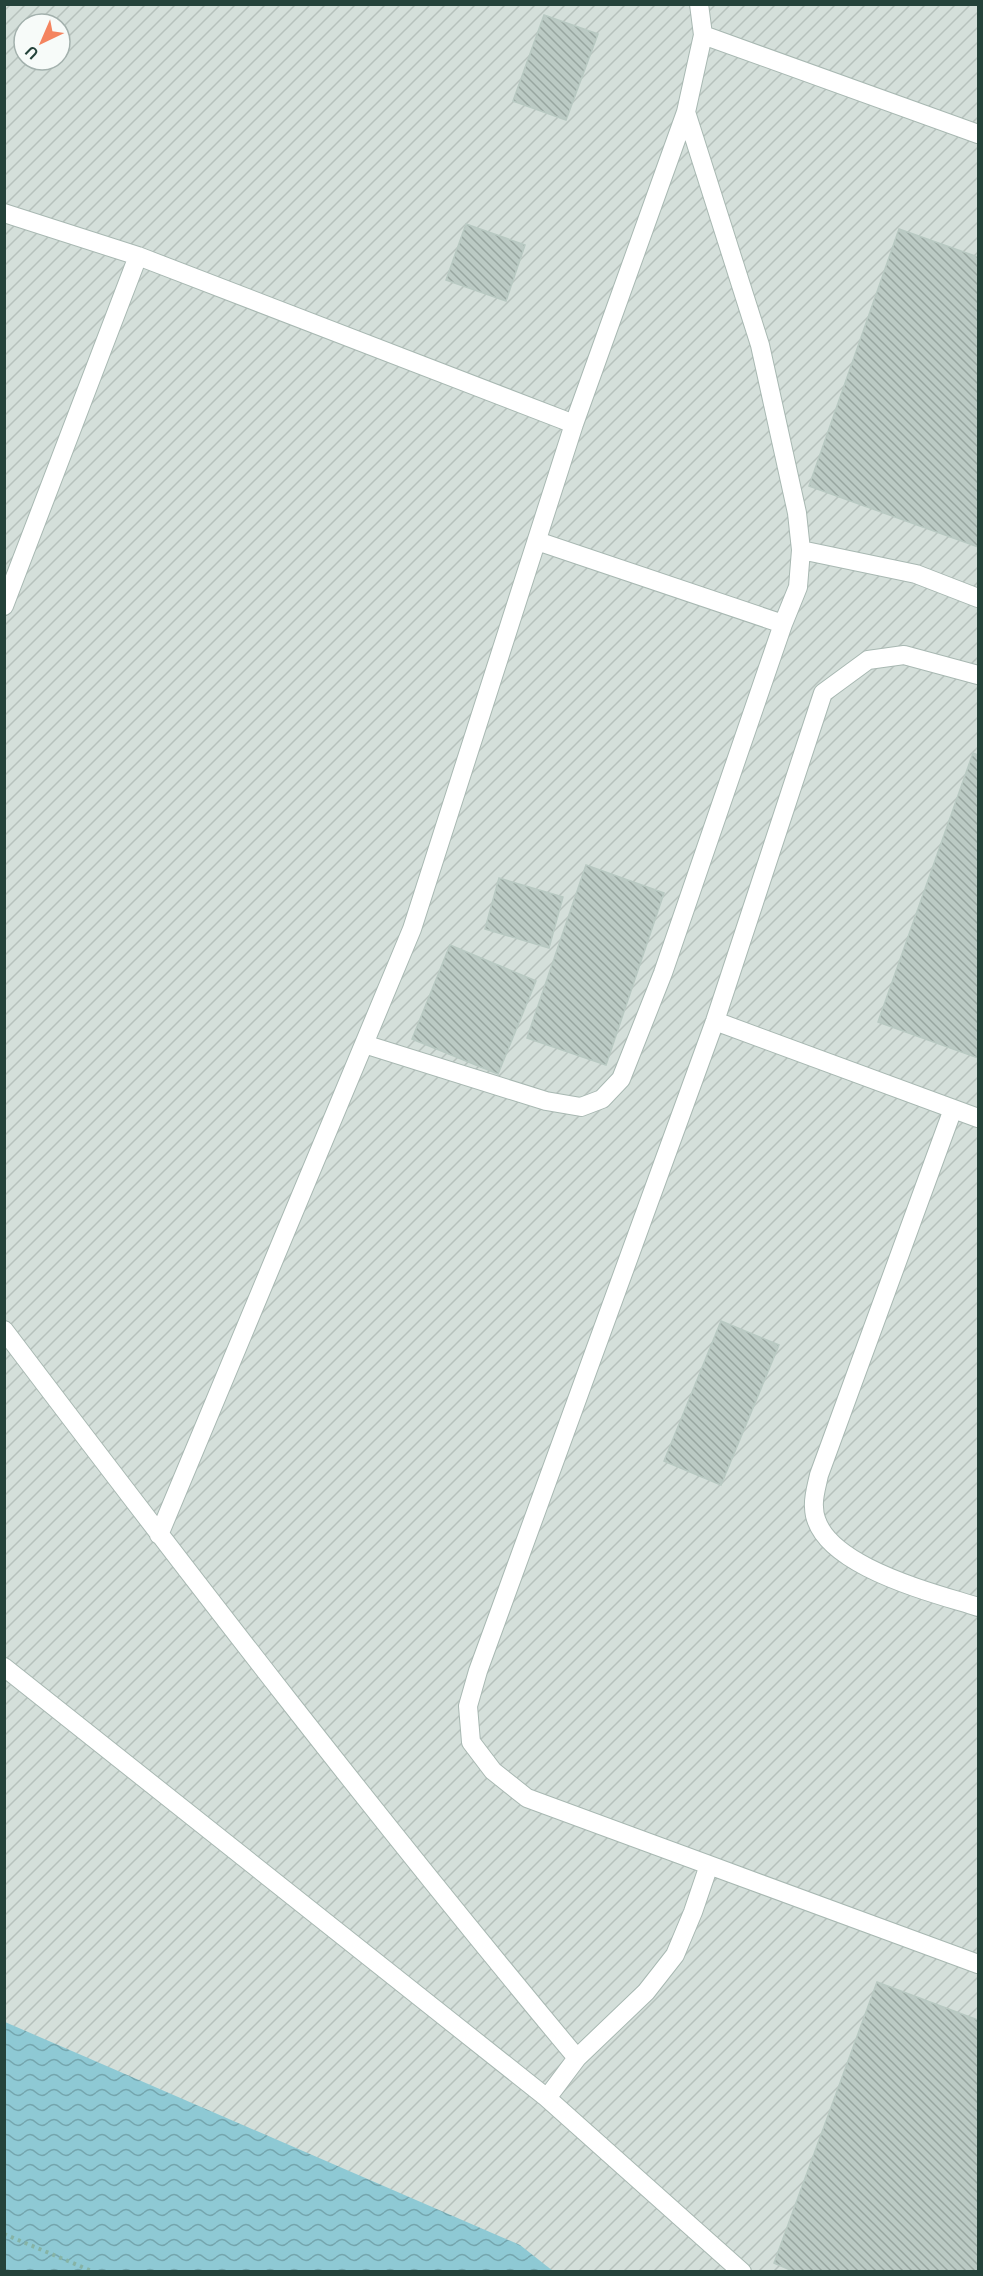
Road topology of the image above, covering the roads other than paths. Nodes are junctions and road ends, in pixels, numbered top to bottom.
1 (699, 4) edge
2 (703, 35) junction
3 (686, 112) junction
4 (978, 134) edge
5 (4, 213) edge
6 (138, 256) junction
7 (574, 424) junction
8 (537, 541) junction
9 (801, 550) junction
10 (978, 597) edge
11 (4, 606) edge
12 (783, 624) junction
13 (978, 675) edge
14 (715, 1021) junction
15 (364, 1044) junction
16 (953, 1109) junction
17 (978, 1118) edge
18 (4, 1330) edge
19 (159, 1534) junction
20 (978, 1607) edge
21 (4, 1667) edge
22 (709, 1865) junction
23 (978, 1964) edge
24 (577, 2058) junction
25 (547, 2098) junction
26 (742, 2271) edge

1 - 2 lane
2 - 3 lane
2 - 4 lane
3 - 7 lane
3 - 9 lane
5 - 6 lane
6 - 7 lane
6 - 11 lane
7 - 8 lane
8 - 12 lane
8 - 15 lane
9 - 10 lane
9 - 12 lane
12 - 15 lane
13 - 14 lane
14 - 16 lane
14 - 22 lane
15 - 19 lane
16 - 17 lane
16 - 20 lane
18 - 19 lane
19 - 24 lane
21 - 25 lane
22 - 23 lane
22 - 24 lane
24 - 25 lane
25 - 26 lane

